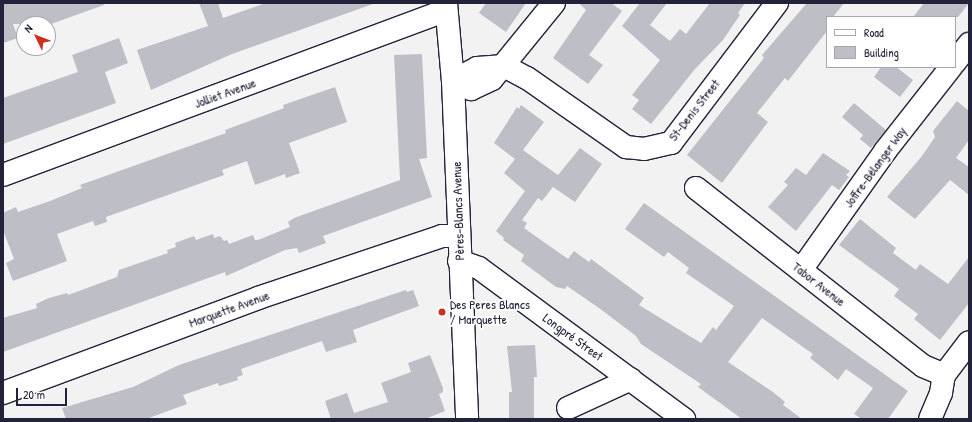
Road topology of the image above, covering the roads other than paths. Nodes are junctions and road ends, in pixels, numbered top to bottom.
1 (554, 3) edge
2 (777, 3) edge
3 (446, 7) edge
4 (969, 44) edge
5 (956, 61) edge
6 (504, 66) junction
7 (950, 68) edge
8 (453, 81) junction
9 (3, 175) edge
10 (696, 188) dead end
11 (458, 236) junction
12 (459, 261) junction
13 (801, 270) junction
14 (969, 342) edge
15 (944, 376) junction
16 (631, 379) junction
17 (3, 393) edge
18 (568, 408) dead end
19 (467, 419) edge
20 (684, 419) edge
21 (930, 419) edge

1 - 6 street
2 - 6 street, St-Denis Street
3 - 8 street, Pères-Blancs Avenue
3 - 9 street, Jolliet Avenue
4 - 5 street
6 - 8 street
7 - 13 street, Joffre-Bélanger Way
8 - 11 street, Pères-Blancs Avenue
10 - 13 street, Tabor Avenue
11 - 12 street, Pères-Blancs Avenue
11 - 17 street, Marquette Avenue
12 - 16 street, Longpré Street
12 - 19 street, Pères-Blancs Avenue
13 - 15 street, Tabor Avenue
14 - 15 street
15 - 21 street
16 - 18 street
16 - 20 street, Longpré Street

